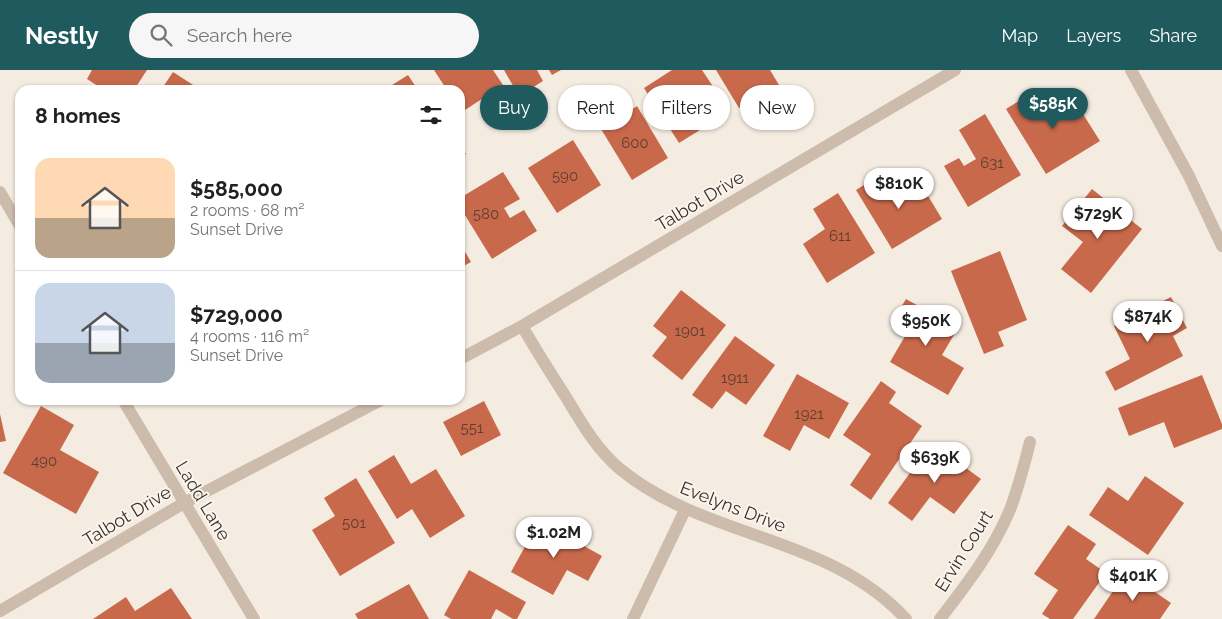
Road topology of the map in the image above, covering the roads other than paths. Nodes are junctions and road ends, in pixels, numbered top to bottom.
1 (955, 70) edge
2 (1131, 70) edge
3 (0, 192) edge
4 (15, 218) edge
5 (1222, 246) edge
6 (522, 326) junction
7 (465, 356) edge
8 (126, 405) edge
9 (371, 405) edge
10 (1030, 442) dead end
11 (184, 503) junction
12 (685, 510) junction
13 (0, 611) edge
14 (254, 619) edge
15 (633, 619) edge
16 (906, 619) edge
17 (940, 619) edge

1 - 6 street, Talbot Drive
2 - 5 street
3 - 4 street
6 - 7 street, Talbot Drive
6 - 12 street, Evelyns Drive
8 - 11 street, Ladd Lane
9 - 11 street, Talbot Drive
10 - 17 street, Ervin Court
11 - 13 street, Talbot Drive
11 - 14 street, Ladd Lane
12 - 15 street
12 - 16 street, Evelyns Drive

